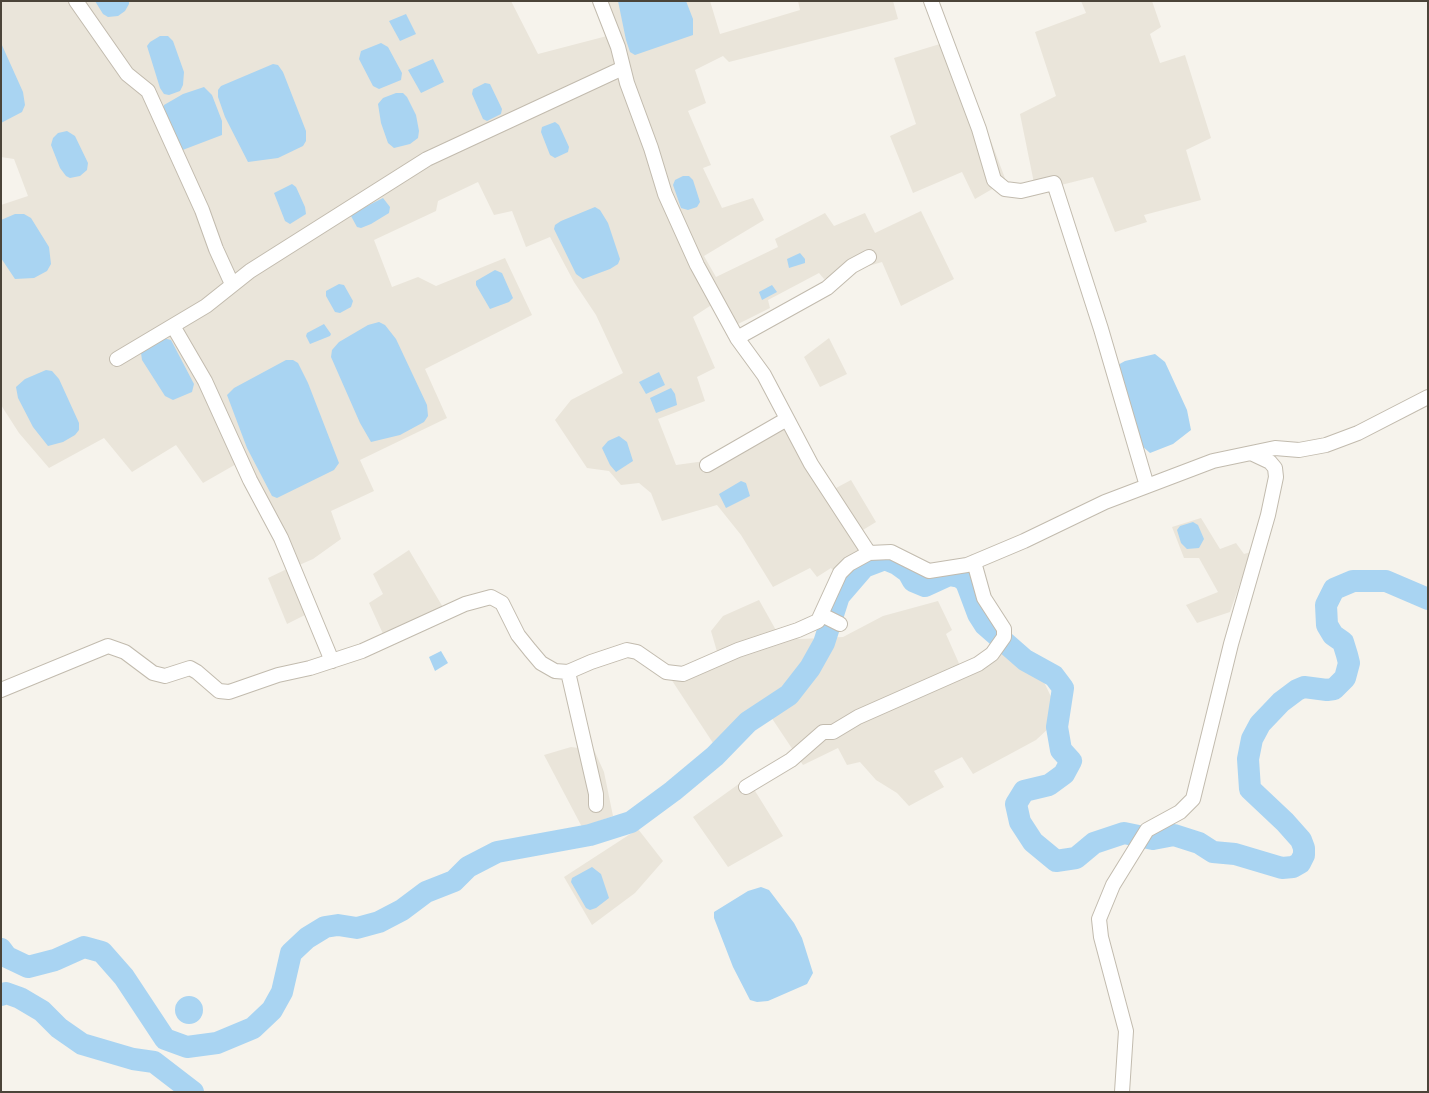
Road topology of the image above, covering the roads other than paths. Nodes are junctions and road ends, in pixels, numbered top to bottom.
1 (76, 1) edge
2 (600, 1) edge
3 (931, 1) edge
4 (623, 68) junction
5 (869, 257) dead end
6 (232, 284) junction
7 (173, 326) junction
8 (738, 338) junction
9 (117, 359) dead end
10 (1428, 397) edge
11 (786, 420) junction
12 (1254, 454) junction
13 (706, 465) dead end
14 (1147, 486) junction
15 (869, 553) junction
16 (974, 562) junction
17 (824, 616) junction
18 (840, 624) dead end
19 (332, 661) junction
20 (568, 672) junction
21 (1, 690) edge
22 (746, 787) dead end
23 (596, 805) dead end
24 (1122, 1092) edge

1 - 6 street
2 - 4 street
3 - 14 street
4 - 6 street
4 - 8 street
5 - 8 street
6 - 7 street
7 - 9 street
7 - 19 street
8 - 11 street
10 - 12 street
11 - 13 street
11 - 15 street
12 - 14 street
12 - 24 street
14 - 16 street
15 - 16 street
15 - 17 street
16 - 22 street
17 - 18 street
17 - 20 street
19 - 20 street
19 - 21 street
20 - 23 street

